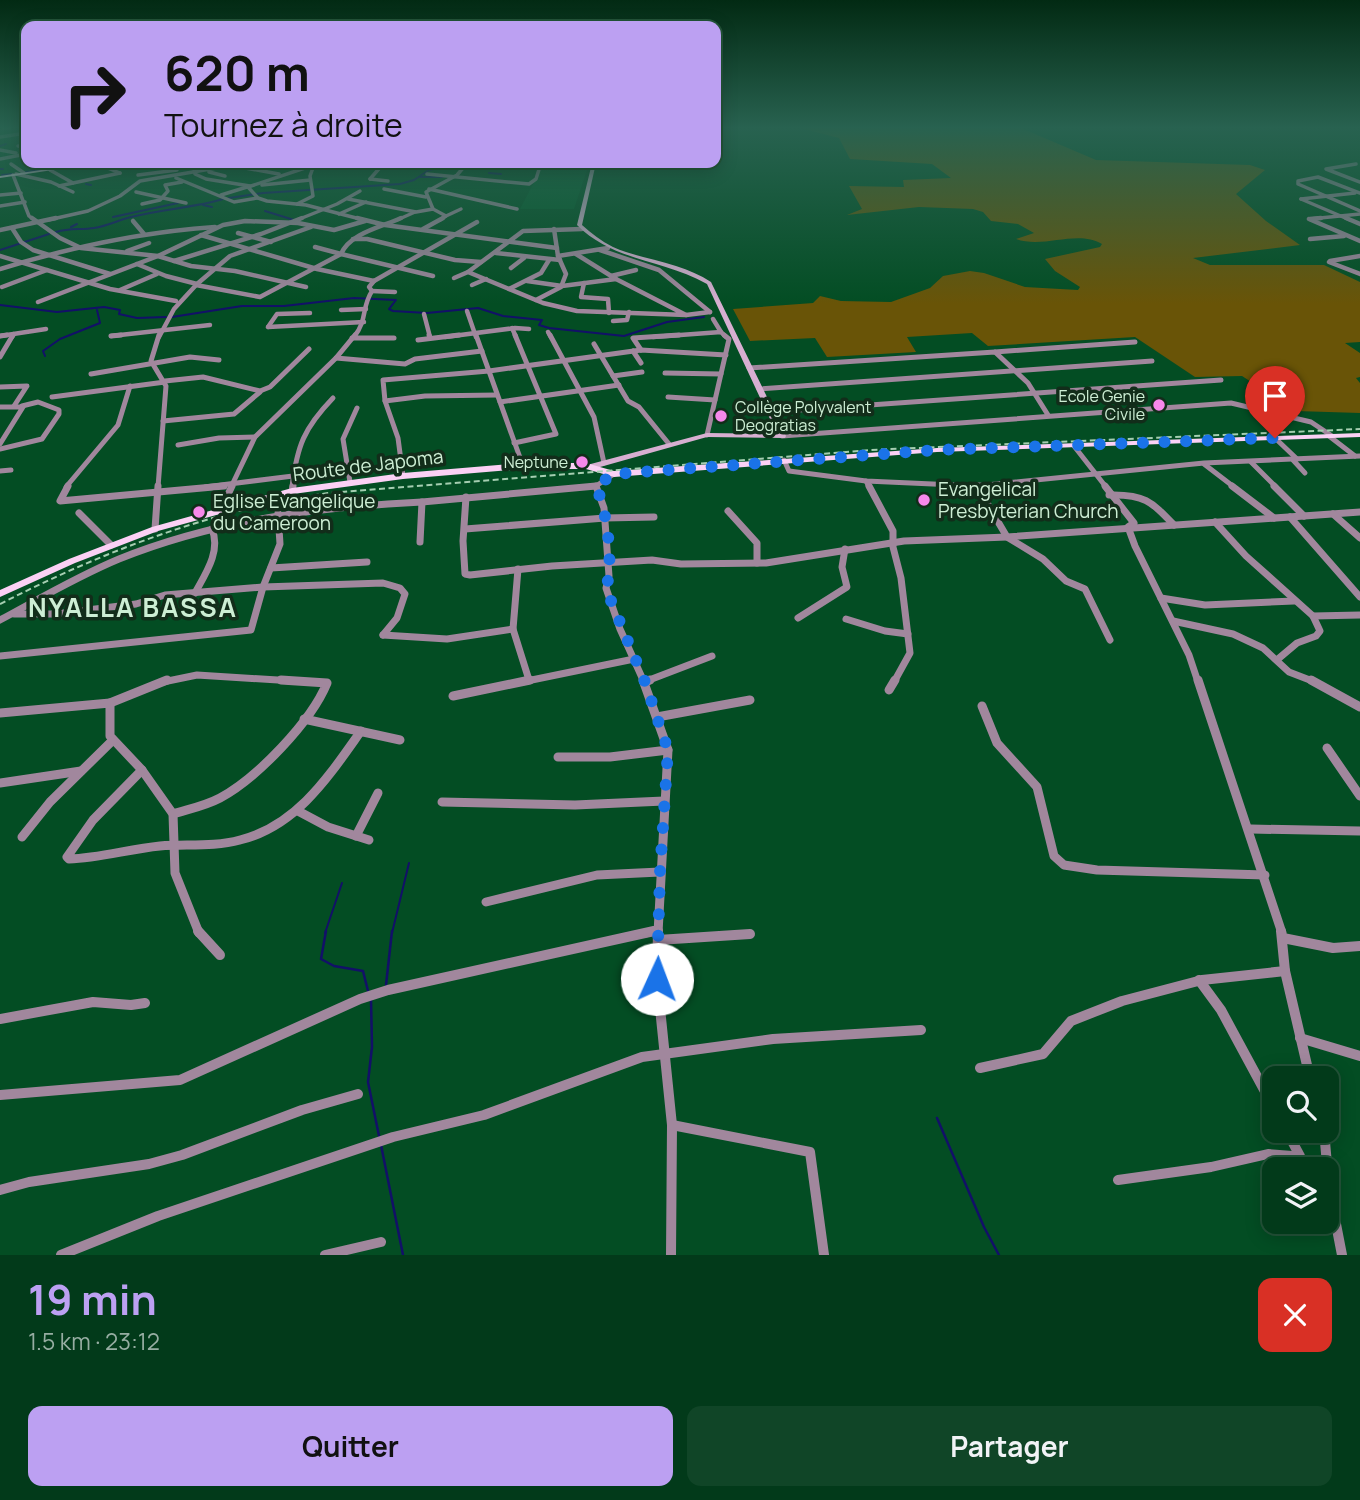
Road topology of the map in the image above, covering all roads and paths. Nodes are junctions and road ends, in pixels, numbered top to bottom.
1 (249, 186) edge
2 (16, 187) edge
3 (60, 187) edge
4 (133, 187) edge
5 (166, 187) edge
6 (196, 187) edge
7 (247, 187) edge
8 (311, 187) edge
9 (434, 187) edge
10 (587, 187) edge
11 (1302, 187) edge
12 (384, 189) dead end
13 (429, 189) junction
14 (360, 191) dead end
15 (72, 192) dead end
16 (136, 192) dead end
17 (1359, 192) edge
18 (21, 193) junction
19 (0, 195) edge
20 (220, 195) junction
21 (1322, 196) junction
22 (426, 197) junction
23 (162, 198) junction
24 (257, 198) junction
25 (347, 199) junction
26 (25, 202) junction
27 (186, 202) dead end
28 (366, 202) junction
29 (142, 204) dead end
30 (297, 204) junction
31 (1360, 204) edge
32 (1344, 205) junction
33 (0, 206) edge
34 (433, 209) junction
35 (461, 209) dead end
36 (517, 209) dead end
37 (321, 210) junction
38 (416, 212) junction
39 (1360, 212) edge
40 (339, 214) junction
41 (446, 216) junction
42 (1340, 216) junction
43 (365, 220) junction
44 (132, 221) dead end
45 (37, 222) junction
46 (477, 222) dead end
47 (287, 223) junction
48 (1360, 224) edge
49 (385, 225) junction
50 (312, 226) junction
51 (219, 227) junction
52 (12, 228) junction
53 (554, 229) junction
54 (582, 229) junction
55 (0, 230) edge
56 (422, 230) junction
57 (238, 233) dead end
58 (144, 234) junction
59 (455, 234) junction
60 (201, 235) junction
61 (1348, 236) junction
62 (251, 237) junction
63 (353, 239) junction
64 (1310, 239) dead end
65 (1360, 240) edge
66 (272, 242) junction
67 (511, 242) junction
68 (149, 243) dead end
69 (228, 244) junction
70 (75, 246) junction
71 (315, 247) dead end
72 (557, 248) junction
73 (608, 248) junction
74 (247, 250) junction
75 (600, 250) junction
76 (121, 252) junction
77 (422, 252) junction
78 (496, 253) junction
79 (341, 254) junction
80 (576, 254) junction
81 (45, 255) junction
82 (0, 256) edge
83 (158, 256) junction
84 (1360, 256) edge
85 (524, 257) junction
86 (559, 258) junction
87 (549, 260) junction
88 (22, 262) junction
89 (173, 262) junction
90 (481, 262) junction
91 (137, 264) junction
92 (397, 268) junction
93 (510, 268) dead end
94 (0, 269) edge
95 (213, 269) junction
96 (317, 269) junction
97 (48, 270) junction
98 (636, 270) dead end
99 (468, 272) junction
100 (158, 273) junction
101 (111, 274) junction
102 (1360, 274) edge
103 (433, 276) dead end
104 (614, 277) junction
105 (454, 278) dead end
106 (486, 279) junction
107 (374, 281) junction
108 (527, 281) junction
109 (287, 282) junction
110 (88, 283) junction
111 (584, 284) junction
112 (196, 285) junction
113 (472, 285) dead end
114 (2, 286) dead end
115 (562, 286) junction
116 (306, 287) dead end
117 (509, 289) junction
118 (119, 290) junction
119 (395, 292) dead end
120 (369, 296) junction
121 (536, 300) junction
122 (176, 301) junction
123 (38, 302) dead end
124 (543, 303) junction
125 (534, 308) dead end
126 (366, 309) junction
127 (341, 310) dead end
128 (467, 311) dead end
129 (629, 312) junction
130 (310, 313) dead end
131 (609, 313) junction
132 (424, 314) dead end
133 (686, 315) junction
134 (505, 318) dead end
135 (713, 319) dead end
136 (613, 321) dead end
137 (364, 322) junction
138 (210, 325) dead end
139 (509, 328) junction
140 (649, 328) dead end
141 (46, 329) dead end
142 (529, 330) dead end
143 (160, 332) junction
144 (548, 332) dead end
145 (721, 332) junction
146 (475, 333) junction
147 (14, 334) junction
148 (0, 336) edge
149 (111, 336) dead end
150 (653, 336) junction
151 (352, 338) junction
152 (394, 338) dead end
153 (430, 338) junction
154 (418, 340) dead end
155 (1135, 342) dead end
156 (594, 344) dead end
157 (309, 349) dead end
158 (641, 350) junction
159 (482, 351) junction
160 (633, 351) junction
161 (995, 352) junction
162 (601, 355) junction
163 (726, 355) junction
164 (0, 357) edge
165 (336, 358) junction
166 (219, 360) dead end
167 (564, 361) junction
168 (1152, 361) dead end
169 (641, 363) dead end
170 (152, 364) junction
171 (527, 366) junction
172 (749, 368) junction
173 (489, 371) junction
174 (1016, 371) junction
175 (642, 372) dead end
176 (665, 373) dead end
177 (91, 374) dead end
178 (721, 374) junction
179 (613, 376) junction
180 (1221, 380) dead end
181 (165, 382) junction
182 (619, 385) junction
183 (130, 386) junction
184 (0, 387) edge
185 (759, 388) junction
186 (580, 390) junction
187 (260, 391) junction
188 (1034, 392) junction
189 (497, 395) junction
190 (540, 396) junction
191 (52, 397) dead end
192 (668, 397) dead end
193 (333, 398) dead end
194 (715, 400) junction
195 (385, 401) junction
196 (500, 402) junction
197 (14, 406) junction
198 (22, 406) junction
199 (0, 407) edge
200 (357, 408) dead end
201 (771, 412) junction
202 (1048, 415) junction
203 (163, 421) junction
204 (707, 435) junction
205 (1360, 435) edge
206 (782, 436) junction
207 (1331, 436) junction
208 (255, 437) junction
209 (1275, 438) junction
210 (514, 443) junction
211 (669, 444) junction
212 (178, 445) dead end
213 (1074, 446) junction
214 (0, 447) edge
215 (1358, 456) edge
216 (1295, 459) junction
217 (784, 460) junction
218 (1250, 461) junction
219 (604, 463) junction
220 (1204, 463) junction
221 (523, 466) junction
222 (590, 467) junction
223 (11, 470) dead end
224 (0, 471) edge
225 (1305, 473) dead end
226 (614, 474) junction
227 (1098, 474) junction
228 (293, 476) junction
229 (403, 476) junction
230 (866, 481) junction
231 (349, 482) junction
232 (232, 485) junction
233 (596, 486) junction
234 (977, 486) junction
235 (292, 491) junction
236 (158, 492) junction
237 (1109, 495) junction
238 (466, 497) junction
239 (422, 502) junction
240 (221, 509) junction
241 (728, 511) dead end
242 (1360, 512) edge
243 (79, 513) dead end
244 (278, 513) junction
245 (1333, 514) junction
246 (1304, 516) junction
247 (654, 517) dead end
248 (1290, 517) junction
249 (605, 518) junction
250 (1274, 518) junction
251 (1215, 522) junction
252 (1174, 525) junction
253 (1128, 527) junction
254 (465, 528) junction
255 (155, 529) junction
256 (212, 529) junction
257 (1006, 537) junction
258 (1360, 538) edge
259 (420, 542) dead end
260 (894, 542) junction
261 (111, 545) junction
262 (845, 549) junction
263 (368, 562) dead end
264 (609, 562) junction
265 (757, 563) junction
266 (271, 568) junction
267 (518, 569) junction
268 (263, 587) junction
269 (195, 593) junction
270 (0, 594) edge
271 (1360, 597) edge
272 (1161, 598) junction
273 (1294, 601) junction
274 (12, 614) junction
275 (1360, 615) edge
276 (1313, 616) junction
277 (798, 618) dead end
278 (846, 619) dead end
279 (0, 620) edge
280 (1172, 621) junction
281 (513, 629) junction
282 (908, 634) junction
283 (1110, 640) dead end
284 (0, 656) edge
285 (712, 656) dead end
286 (634, 659) junction
287 (1278, 659) junction
288 (529, 680) junction
289 (645, 682) junction
290 (889, 690) dead end
291 (453, 696) dead end
292 (750, 700) dead end
293 (110, 703) junction
294 (982, 706) dead end
295 (1358, 709) edge
296 (0, 713) edge
297 (657, 717) junction
298 (304, 719) junction
299 (361, 731) junction
300 (400, 740) dead end
301 (112, 741) junction
302 (1327, 748) dead end
303 (668, 750) junction
304 (558, 757) dead end
305 (142, 769) junction
306 (81, 771) junction
307 (0, 783) edge
308 (378, 793) dead end
309 (1360, 796) edge
310 (664, 801) junction
311 (442, 802) dead end
312 (298, 811) junction
313 (173, 814) junction
314 (1251, 829) junction
315 (1360, 831) edge
316 (356, 835) junction
317 (22, 836) dead end
318 (369, 840) dead end
319 (175, 846) junction
320 (660, 872) junction
321 (1265, 875) junction
322 (486, 902) dead end
323 (750, 934) dead end
324 (658, 935) junction
325 (1283, 938) junction
326 (1360, 946) edge
327 (220, 955) dead end
328 (1285, 971) junction
329 (1199, 980) junction
330 (145, 1003) dead end
331 (0, 1019) edge
332 (921, 1030) dead end
333 (1300, 1038) junction
334 (664, 1054) junction
335 (1360, 1056) edge
336 (1307, 1066) edge
337 (980, 1068) dead end
338 (1262, 1086) edge
339 (358, 1094) dead end
340 (0, 1095) edge
341 (672, 1125) junction
342 (1293, 1143) edge
343 (1300, 1156) joint
344 (1118, 1180) dead end
345 (0, 1190) edge
346 (1338, 1234) edge
347 (381, 1241) dead end
348 (61, 1255) edge
349 (325, 1255) edge
350 (671, 1255) edge
351 (824, 1255) edge
352 (1342, 1255) edge

1 - 24 street
2 - 18 street
3 - 15 street
4 - 45 street
5 - 23 street
6 - 20 street
7 - 20 street
8 - 30 street
9 - 13 street
10 - 54 main road
11 - 21 street
12 - 22 street
13 - 22 street
13 - 36 street
14 - 25 street
16 - 23 street
17 - 21 street
18 - 19 street
18 - 26 street
20 - 24 street
21 - 32 street
21 - 42 street
22 - 34 street
23 - 27 street
23 - 29 street
24 - 30 street
25 - 28 street
25 - 37 street
26 - 33 street
26 - 45 street
28 - 38 street
28 - 40 street
30 - 37 street
31 - 32 street
32 - 39 street
34 - 38 street
34 - 41 street
35 - 41 street
37 - 40 street
37 - 47 street
38 - 49 street
39 - 42 street
40 - 43 street
41 - 56 street
42 - 48 street
42 - 61 street
43 - 49 street
43 - 50 street
44 - 58 street
45 - 52 street
45 - 70 street
46 - 59 street
47 - 50 street
47 - 51 street
47 - 62 street
49 - 56 street
49 - 63 street
50 - 66 street
51 - 58 street
51 - 60 street
52 - 55 street
52 - 81 street
53 - 54 street
53 - 67 street
53 - 72 street
54 - 73 main road
56 - 59 street
57 - 62 street
58 - 70 street
59 - 67 street
59 - 77 street
60 - 69 street
60 - 83 street
61 - 64 street
61 - 65 street
62 - 66 street
62 - 69 street
63 - 77 street
63 - 79 street
66 - 74 street
67 - 72 street
67 - 78 street
68 - 76 street
69 - 74 street
69 - 89 street
70 - 76 street
70 - 81 street
71 - 79 street
72 - 86 street
73 - 75 street
73 - 172 main road
74 - 95 street
74 - 96 street
75 - 80 street
75 - 133 street
76 - 83 street
77 - 90 street
77 - 92 street
78 - 85 street
78 - 90 street
79 - 92 street
79 - 96 street
80 - 86 street
80 - 104 street
81 - 88 street
81 - 101 street
82 - 88 street
83 - 89 street
83 - 91 street
84 - 102 street
85 - 87 street
85 - 93 street
86 - 87 street
86 - 115 street
87 - 108 street
88 - 94 street
88 - 97 street
89 - 95 street
90 - 99 street
91 - 100 street
91 - 101 street
92 - 103 street
92 - 107 street
95 - 109 street
95 - 112 street
96 - 107 street
96 - 109 street
97 - 110 street
97 - 114 street
98 - 104 street
99 - 105 street
99 - 106 street
100 - 112 street
100 - 118 street
101 - 110 street
104 - 111 street
104 - 133 street
106 - 113 street
106 - 117 street
107 - 120 street
108 - 115 street
108 - 117 street
109 - 112 street
109 - 116 street
110 - 118 street
110 - 123 street
111 - 115 street
111 - 131 street
112 - 122 street
115 - 121 street
117 - 121 street
118 - 122 street
119 - 120 street
120 - 126 street
121 - 124 street
122 - 143 street
124 - 125 street
124 - 131 street
126 - 127 street
126 - 137 street
128 - 146 street
129 - 131 street
129 - 133 street
129 - 136 street
130 - 137 street
132 - 153 street
134 - 139 street
135 - 145 street
137 - 151 street
138 - 143 street
139 - 142 street
139 - 146 street
139 - 171 street
140 - 150 street
141 - 147 street
143 - 149 street
143 - 170 street
144 - 167 street
145 - 150 street
145 - 163 street
146 - 153 street
146 - 159 street
147 - 148 street
147 - 164 street
150 - 158 street
151 - 152 street
151 - 165 street
153 - 154 street
155 - 161 street
156 - 162 street
157 - 187 street
158 - 160 street
158 - 163 street
159 - 165 street
159 - 173 street
160 - 162 street
160 - 169 street
161 - 172 street
161 - 174 street
162 - 167 street
162 - 179 street
163 - 178 street
165 - 208 street
166 - 170 street
167 - 171 street
167 - 186 street
168 - 174 street
170 - 177 street
170 - 181 street
171 - 173 street
171 - 190 street
172 - 185 main road
173 - 189 street
173 - 195 street
174 - 185 street
174 - 188 street
175 - 179 street
176 - 178 street
178 - 194 street
179 - 182 street
180 - 188 street
181 - 183 street
181 - 187 street
181 - 203 street
182 - 186 street
182 - 211 street
183 - 191 street
183 - 236 street
184 - 197 street
185 - 201 main road
186 - 190 street
186 - 219 street
187 - 203 street
188 - 201 street
188 - 202 street
189 - 195 street
189 - 196 street
190 - 196 street
190 - 210 street
192 - 194 street
193 - 228 street
194 - 204 street
195 - 229 street
196 - 210 street
197 - 198 street
197 - 199 street
198 - 214 street
198 - 214 street
200 - 231 street
201 - 206 main road
202 - 206 street
202 - 207 street
203 - 236 street
204 - 206 main road
204 - 211 main road
205 - 207 main road
207 - 209 main road
207 - 215 street
208 - 212 street
208 - 232 street
209 - 213 main road
209 - 216 street
210 - 221 street
211 - 219 main road
213 - 217 main road
213 - 227 street
215 - 216 street
216 - 218 street
216 - 225 street
217 - 226 main road
217 - 230 street
218 - 220 street
218 - 246 street
219 - 222 main road
220 - 227 street
220 - 250 street
221 - 222 main road, Route de Japoma
221 - 229 main road, Route de Japoma
222 - 226 main road, Route de Japoma
223 - 224 street
226 - 233 street
227 - 234 street
227 - 237 street
228 - 232 street
228 - 235 street
229 - 231 main road, Route de Japoma
230 - 234 street
230 - 260 street
231 - 235 main road, Route de Japoma
232 - 236 street
232 - 240 street
233 - 238 street
233 - 249 street
234 - 257 street
235 - 240 main road, Route de Japoma
236 - 255 street
237 - 252 street
237 - 253 street
238 - 239 street
238 - 254 street
239 - 244 street
239 - 259 street
240 - 255 main road, Route de Japoma
241 - 265 street
242 - 245 street
243 - 261 street
244 - 256 street
244 - 266 street
245 - 246 street
245 - 258 street
246 - 248 street
247 - 249 street
248 - 250 street
248 - 271 street
249 - 254 street
249 - 264 street
250 - 251 street
251 - 252 street
251 - 273 street
252 - 253 street
253 - 257 street
253 - 272 street
254 - 267 street
255 - 261 main road, Route de Japoma
256 - 269 street
256 - 274 street
257 - 260 street
257 - 283 street
260 - 262 street
260 - 282 street
261 - 270 main road, Route de Japoma
262 - 265 street
262 - 277 street
263 - 266 street
264 - 265 street
264 - 267 street
264 - 286 street
266 - 268 street
267 - 281 street
268 - 269 street
268 - 281 street
268 - 284 street
269 - 274 street
272 - 273 street
272 - 280 street
273 - 276 street
274 - 279 street
275 - 276 street
276 - 287 street
278 - 282 street
280 - 287 street
280 - 314 street
281 - 288 street
282 - 290 street
285 - 289 street
286 - 288 street
286 - 289 street
287 - 295 street
288 - 291 street
289 - 297 street
292 - 297 street
293 - 296 street
293 - 298 street
293 - 301 street
294 - 321 street
297 - 303 street
298 - 299 street
298 - 313 street
299 - 300 street
299 - 312 street
301 - 305 street
301 - 306 street
302 - 309 street
303 - 304 street
303 - 310 street
305 - 313 street
305 - 319 street
306 - 307 street
306 - 317 street
308 - 316 street
310 - 311 street
310 - 320 street
312 - 316 street
312 - 319 street
313 - 319 street
314 - 315 street
314 - 321 street
316 - 318 street
319 - 327 street
320 - 322 street
320 - 324 street
321 - 325 street
323 - 324 street
324 - 334 street
324 - 340 street
325 - 326 street
325 - 328 street
328 - 329 street
328 - 333 street
329 - 337 street
329 - 338 street
330 - 331 street
332 - 334 street
333 - 335 street
333 - 336 street
334 - 341 street
334 - 348 street
339 - 345 street
341 - 350 street
341 - 351 street
342 - 343 street
343 - 344 street
346 - 352 street
347 - 349 street

